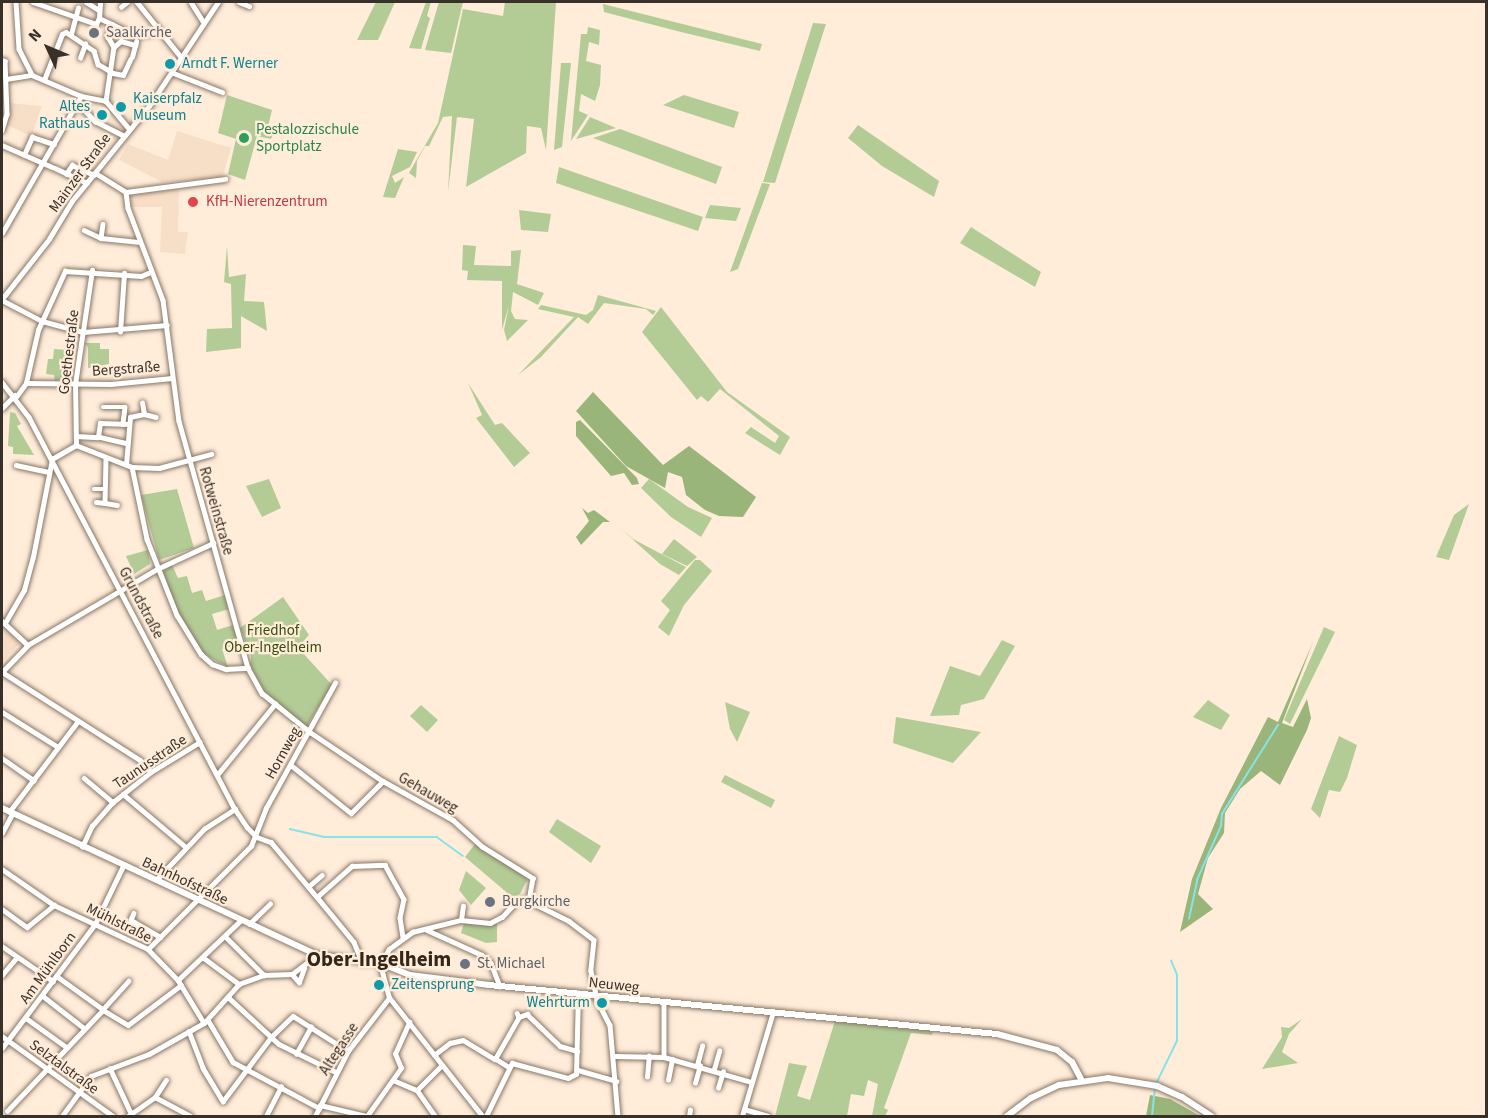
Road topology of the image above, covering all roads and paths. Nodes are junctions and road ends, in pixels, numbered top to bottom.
1 (16, 2) edge
2 (33, 2) edge
3 (86, 2) edge
4 (100, 2) edge
5 (127, 2) edge
6 (137, 2) edge
7 (191, 2) edge
8 (218, 2) edge
9 (239, 2) edge
10 (249, 6) dead end
11 (121, 7) dead end
12 (78, 8) dead end
13 (99, 10) junction
14 (75, 18) junction
15 (99, 18) junction
16 (203, 21) junction
17 (112, 24) junction
18 (126, 30) junction
19 (158, 31) junction
20 (71, 34) junction
21 (136, 36) junction
22 (121, 41) junction
23 (85, 44) junction
24 (135, 45) junction
25 (114, 47) junction
26 (181, 57) junction
27 (80, 58) dead end
28 (2, 60) edge
29 (171, 72) junction
30 (113, 73) junction
31 (32, 75) junction
32 (6, 79) junction
33 (44, 80) junction
34 (222, 92) dead end
35 (4, 94) edge
36 (81, 96) junction
37 (106, 101) junction
38 (78, 103) junction
39 (129, 128) junction
40 (2, 130) edge
41 (123, 135) junction
42 (54, 144) junction
43 (2, 145) edge
44 (24, 155) junction
45 (43, 163) junction
46 (66, 174) junction
47 (94, 174) junction
48 (225, 179) dead end
49 (87, 183) junction
50 (126, 192) junction
51 (103, 224) dead end
52 (84, 230) dead end
53 (2, 233) edge
54 (101, 238) junction
55 (140, 242) junction
56 (92, 270) junction
57 (151, 272) junction
58 (124, 273) junction
59 (2, 300) edge
60 (42, 321) junction
61 (167, 325) junction
62 (82, 332) junction
63 (120, 332) junction
64 (172, 378) junction
65 (2, 382) edge
66 (26, 383) junction
67 (75, 384) junction
68 (16, 396) junction
69 (142, 403) dead end
70 (103, 407) dead end
71 (2, 408) edge
72 (144, 414) junction
73 (156, 417) dead end
74 (126, 424) junction
75 (76, 436) junction
76 (98, 437) junction
77 (128, 444) junction
78 (76, 445) junction
79 (211, 454) dead end
80 (52, 459) junction
81 (106, 459) junction
82 (189, 462) junction
83 (16, 465) dead end
84 (126, 465) junction
85 (132, 468) junction
86 (48, 472) junction
87 (94, 489) dead end
88 (105, 489) junction
89 (96, 502) dead end
90 (105, 503) junction
91 (117, 505) dead end
92 (213, 543) junction
93 (157, 569) junction
94 (121, 591) junction
95 (3, 622) edge
96 (28, 645) junction
97 (248, 668) junction
98 (2, 672) edge
99 (335, 683) dead end
100 (275, 704) junction
101 (2, 712) edge
102 (78, 721) junction
103 (310, 732) junction
104 (200, 742) junction
105 (58, 747) junction
106 (2, 758) edge
107 (291, 765) junction
108 (151, 772) junction
109 (217, 775) junction
110 (84, 778) dead end
111 (34, 780) junction
112 (383, 781) junction
113 (123, 794) junction
114 (113, 802) junction
115 (2, 808) edge
116 (235, 809) junction
117 (11, 813) junction
118 (2, 833) edge
119 (256, 837) junction
120 (82, 847) junction
121 (186, 847) junction
122 (123, 866) junction
123 (2, 869) edge
124 (322, 875) dead end
125 (156, 880) junction
126 (308, 887) junction
127 (318, 897) junction
128 (198, 899) junction
129 (529, 901) junction
130 (270, 904) dead end
131 (54, 905) junction
132 (463, 906) dead end
133 (2, 909) edge
134 (134, 913) dead end
135 (241, 920) junction
136 (461, 920) junction
137 (95, 924) junction
138 (249, 924) junction
139 (402, 927) junction
140 (427, 930) junction
141 (412, 932) junction
142 (160, 937) junction
143 (226, 937) junction
144 (403, 937) junction
145 (2, 946) edge
146 (148, 949) junction
147 (317, 955) junction
148 (17, 957) junction
149 (204, 958) junction
150 (362, 962) junction
151 (380, 963) junction
152 (304, 968) junction
153 (292, 974) junction
154 (2, 975) edge
155 (264, 975) junction
156 (55, 979) junction
157 (129, 981) dead end
158 (180, 982) junction
159 (239, 984) junction
160 (500, 986) junction
161 (578, 993) junction
162 (597, 995) junction
163 (43, 996) junction
164 (605, 996) junction
165 (228, 997) junction
166 (389, 998) junction
167 (663, 1002) junction
168 (103, 1010) junction
169 (605, 1010) junction
170 (773, 1012) junction
171 (27, 1018) junction
172 (206, 1021) junction
173 (409, 1022) junction
174 (311, 1027) junction
175 (84, 1028) junction
176 (189, 1031) junction
177 (2, 1036) edge
178 (271, 1037) junction
179 (8, 1041) junction
180 (65, 1046) junction
181 (702, 1046) dead end
182 (2, 1048) edge
183 (348, 1051) junction
184 (578, 1051) junction
185 (719, 1051) dead end
186 (296, 1054) junction
187 (434, 1055) junction
188 (615, 1056) junction
189 (649, 1056) junction
190 (664, 1057) junction
191 (495, 1059) junction
192 (672, 1059) junction
193 (699, 1065) junction
194 (440, 1067) junction
195 (508, 1067) junction
196 (46, 1068) junction
197 (110, 1068) junction
198 (714, 1069) junction
199 (245, 1070) junction
200 (578, 1070) junction
201 (336, 1072) junction
202 (723, 1072) junction
203 (647, 1077) dead end
204 (166, 1080) dead end
205 (393, 1080) junction
206 (668, 1080) dead end
207 (1078, 1080) junction
208 (616, 1081) junction
209 (752, 1082) junction
210 (695, 1083) dead end
211 (280, 1087) junction
212 (718, 1088) dead end
213 (417, 1090) junction
214 (79, 1092) junction
215 (155, 1097) junction
216 (319, 1106) junction
217 (744, 1109) junction
218 (7, 1112) dead end
219 (130, 1115) edge
220 (62, 1116) edge
221 (113, 1116) edge
222 (190, 1116) edge
223 (266, 1116) edge
224 (315, 1116) edge
225 (367, 1116) edge
226 (435, 1116) edge
227 (484, 1116) edge
228 (618, 1116) edge
229 (742, 1116) edge
230 (768, 1116) edge
231 (1007, 1116) edge
232 (1211, 1116) edge

1 - 31 street
2 - 14 street
3 - 13 street
4 - 13 street
5 - 11 street
6 - 19 street
7 - 16 street
8 - 16 street, Mainzer Straße
9 - 10 street
12 - 14 street
13 - 15 street
14 - 15 street
14 - 20 street
15 - 17 street
16 - 26 street, Mainzer Straße
17 - 18 street
17 - 25 street
18 - 21 street
18 - 22 street
19 - 21 street
19 - 26 street
20 - 23 street
20 - 33 street
21 - 24 street
22 - 24 street
22 - 25 street
23 - 27 street
23 - 30 street
24 - 30 street
25 - 30 street
26 - 29 street, Mainzer Straße
28 - 32 street
29 - 34 street
29 - 39 street, Mainzer Straße
30 - 37 street
31 - 32 street
31 - 33 street
32 - 35 street
33 - 36 street
35 - 40 street
36 - 37 street
36 - 38 street
37 - 39 street
38 - 41 street
38 - 42 street
39 - 41 street, Mainzer Straße
41 - 47 street, Mainzer Straße
42 - 44 street
42 - 45 street
43 - 44 street
44 - 45 street
45 - 46 street
45 - 53 street
46 - 47 street
46 - 49 street
47 - 49 street, Mainzer Straße
47 - 50 street
48 - 50 street
49 - 59 street, Mainzer Straße
50 - 55 street, Rotweinstraße
51 - 54 street
52 - 54 street
54 - 55 street
55 - 57 street, Rotweinstraße
56 - 58 street
56 - 60 street
56 - 62 street, Goethestraße
57 - 58 street
57 - 61 street, Rotweinstraße
58 - 63 street
59 - 60 street
60 - 62 street
60 - 66 street
61 - 63 street
61 - 64 street, Rotweinstraße
62 - 63 street
62 - 67 street, Goethestraße
64 - 67 street, Bergstraße
64 - 82 street, Rotweinstraße
65 - 68 street, Grundstraße
66 - 67 street, Bergstraße
66 - 68 street
67 - 75 street, Goethestraße
68 - 71 street
68 - 80 street, Grundstraße
69 - 72 street
70 - 74 street
72 - 73 street
72 - 74 street
74 - 76 street
74 - 77 street
75 - 76 street
75 - 78 street, Goethestraße
76 - 77 street
77 - 84 street
78 - 80 street
78 - 81 street
79 - 82 street
80 - 86 street
80 - 94 street, Grundstraße
81 - 84 street
81 - 88 street
82 - 85 street
82 - 92 street, Rotweinstraße
83 - 86 street
84 - 85 street
85 - 93 street
86 - 95 street
87 - 88 street
88 - 90 street
89 - 90 street
90 - 91 street
92 - 93 street
92 - 97 street, Rotweinstraße
93 - 94 street
93 - 97 street
94 - 96 street
94 - 104 street, Grundstraße
95 - 96 street
96 - 98 street
97 - 100 street, Rotweinstraße
98 - 102 street
99 - 103 street, Hornweg
100 - 103 street, Rotweinstraße
100 - 109 street
101 - 105 street
102 - 105 street
102 - 108 street
103 - 107 street, Hornweg
103 - 112 street, Gehauweg
104 - 108 street, Taunusstraße
104 - 109 street, Grundstraße
105 - 111 street
106 - 111 street
107 - 112 street
107 - 119 street, Hornweg
108 - 113 street, Taunusstraße
109 - 116 street, Grundstraße
110 - 114 street, Taunusstraße
111 - 117 street
112 - 129 street, Gehauweg
113 - 114 street, Taunusstraße
113 - 121 street
114 - 120 street, Taunusstraße
115 - 117 street, Bahnhofstraße
116 - 119 street, Grundstraße
116 - 121 street
117 - 118 street
117 - 120 street, Bahnhofstraße
119 - 126 street
119 - 128 street
120 - 122 street, Bahnhofstraße
121 - 125 street
122 - 125 street, Bahnhofstraße
122 - 137 street, Am Mühlborn
123 - 131 street, Mühlstraße
124 - 126 street
125 - 128 street, Bahnhofstraße
126 - 127 street
127 - 139 street
127 - 150 street
128 - 135 street, Bahnhofstraße
128 - 142 street
129 - 136 street
129 - 162 street
130 - 138 street
131 - 133 street
131 - 137 street, Mühlstraße
132 - 136 street
134 - 142 street
135 - 138 street, Bahnhofstraße
135 - 143 street
136 - 140 street
137 - 146 street, Mühlstraße
137 - 156 street, Am Mühlborn
138 - 147 street, Bahnhofstraße
139 - 141 street
139 - 144 street
140 - 141 street
140 - 160 street
141 - 144 street
142 - 146 street
143 - 149 street
143 - 155 street
144 - 151 street
145 - 148 street
146 - 158 street, Mühlstraße
147 - 150 street, Bahnhofstraße
147 - 152 street
148 - 154 street
148 - 156 street
149 - 158 street
149 - 159 street
150 - 151 street, Bahnhofstraße
151 - 160 street, Neuweg
151 - 166 street
152 - 153 street
152 - 153 street
153 - 155 street
155 - 159 street
156 - 163 street, Am Mühlborn
156 - 168 street
157 - 168 street
158 - 168 street
158 - 172 street, Mühlstraße
159 - 165 street
160 - 161 street, Neuweg
161 - 162 street, Neuweg
161 - 184 street
162 - 164 street, Neuweg
162 - 169 street
163 - 171 street, Am Mühlborn
163 - 175 street
164 - 167 street, Neuweg
164 - 169 street
165 - 172 street
165 - 178 street
166 - 173 street
166 - 183 street, Altegasse
167 - 170 street, Neuweg
167 - 190 street
168 - 175 street
169 - 188 street
170 - 207 street, Neuweg
170 - 209 street
171 - 179 street, Am Mühlborn
171 - 180 street
172 - 176 street
172 - 199 street, Mühlstraße
173 - 187 street
173 - 205 street
174 - 178 street
174 - 183 street
174 - 186 street
175 - 180 street
176 - 197 street
176 - 199 street
177 - 179 street, Selztalstraße
178 - 186 street
178 - 199 street
179 - 182 street, Am Mühlborn
179 - 196 street, Selztalstraße
180 - 196 street
181 - 193 street
183 - 201 street, Altegasse
184 - 191 street
184 - 200 street
185 - 198 street
186 - 201 street
187 - 191 street
187 - 194 street
188 - 189 street
188 - 208 street
189 - 190 street
189 - 203 street
190 - 192 street
191 - 195 street
192 - 193 street
192 - 206 street
193 - 198 street
193 - 210 street
194 - 213 street
194 - 227 street
195 - 200 street
195 - 227 street
196 - 214 street, Selztalstraße
196 - 218 street
197 - 214 street
197 - 219 street
198 - 202 street
199 - 211 street, Mühlstraße
200 - 208 street
201 - 216 street, Altegasse
202 - 209 street
202 - 212 street
204 - 215 street
205 - 213 street
205 - 225 street
207 - 231 street
207 - 232 street
208 - 228 street
209 - 217 street
211 - 216 street, Mühlstraße
211 - 223 street
213 - 226 street
214 - 220 street
214 - 221 street, Selztalstraße
215 - 219 street
215 - 222 street
216 - 224 street, Altegasse
216 - 225 street, Mühlstraße
217 - 229 street
217 - 230 street

